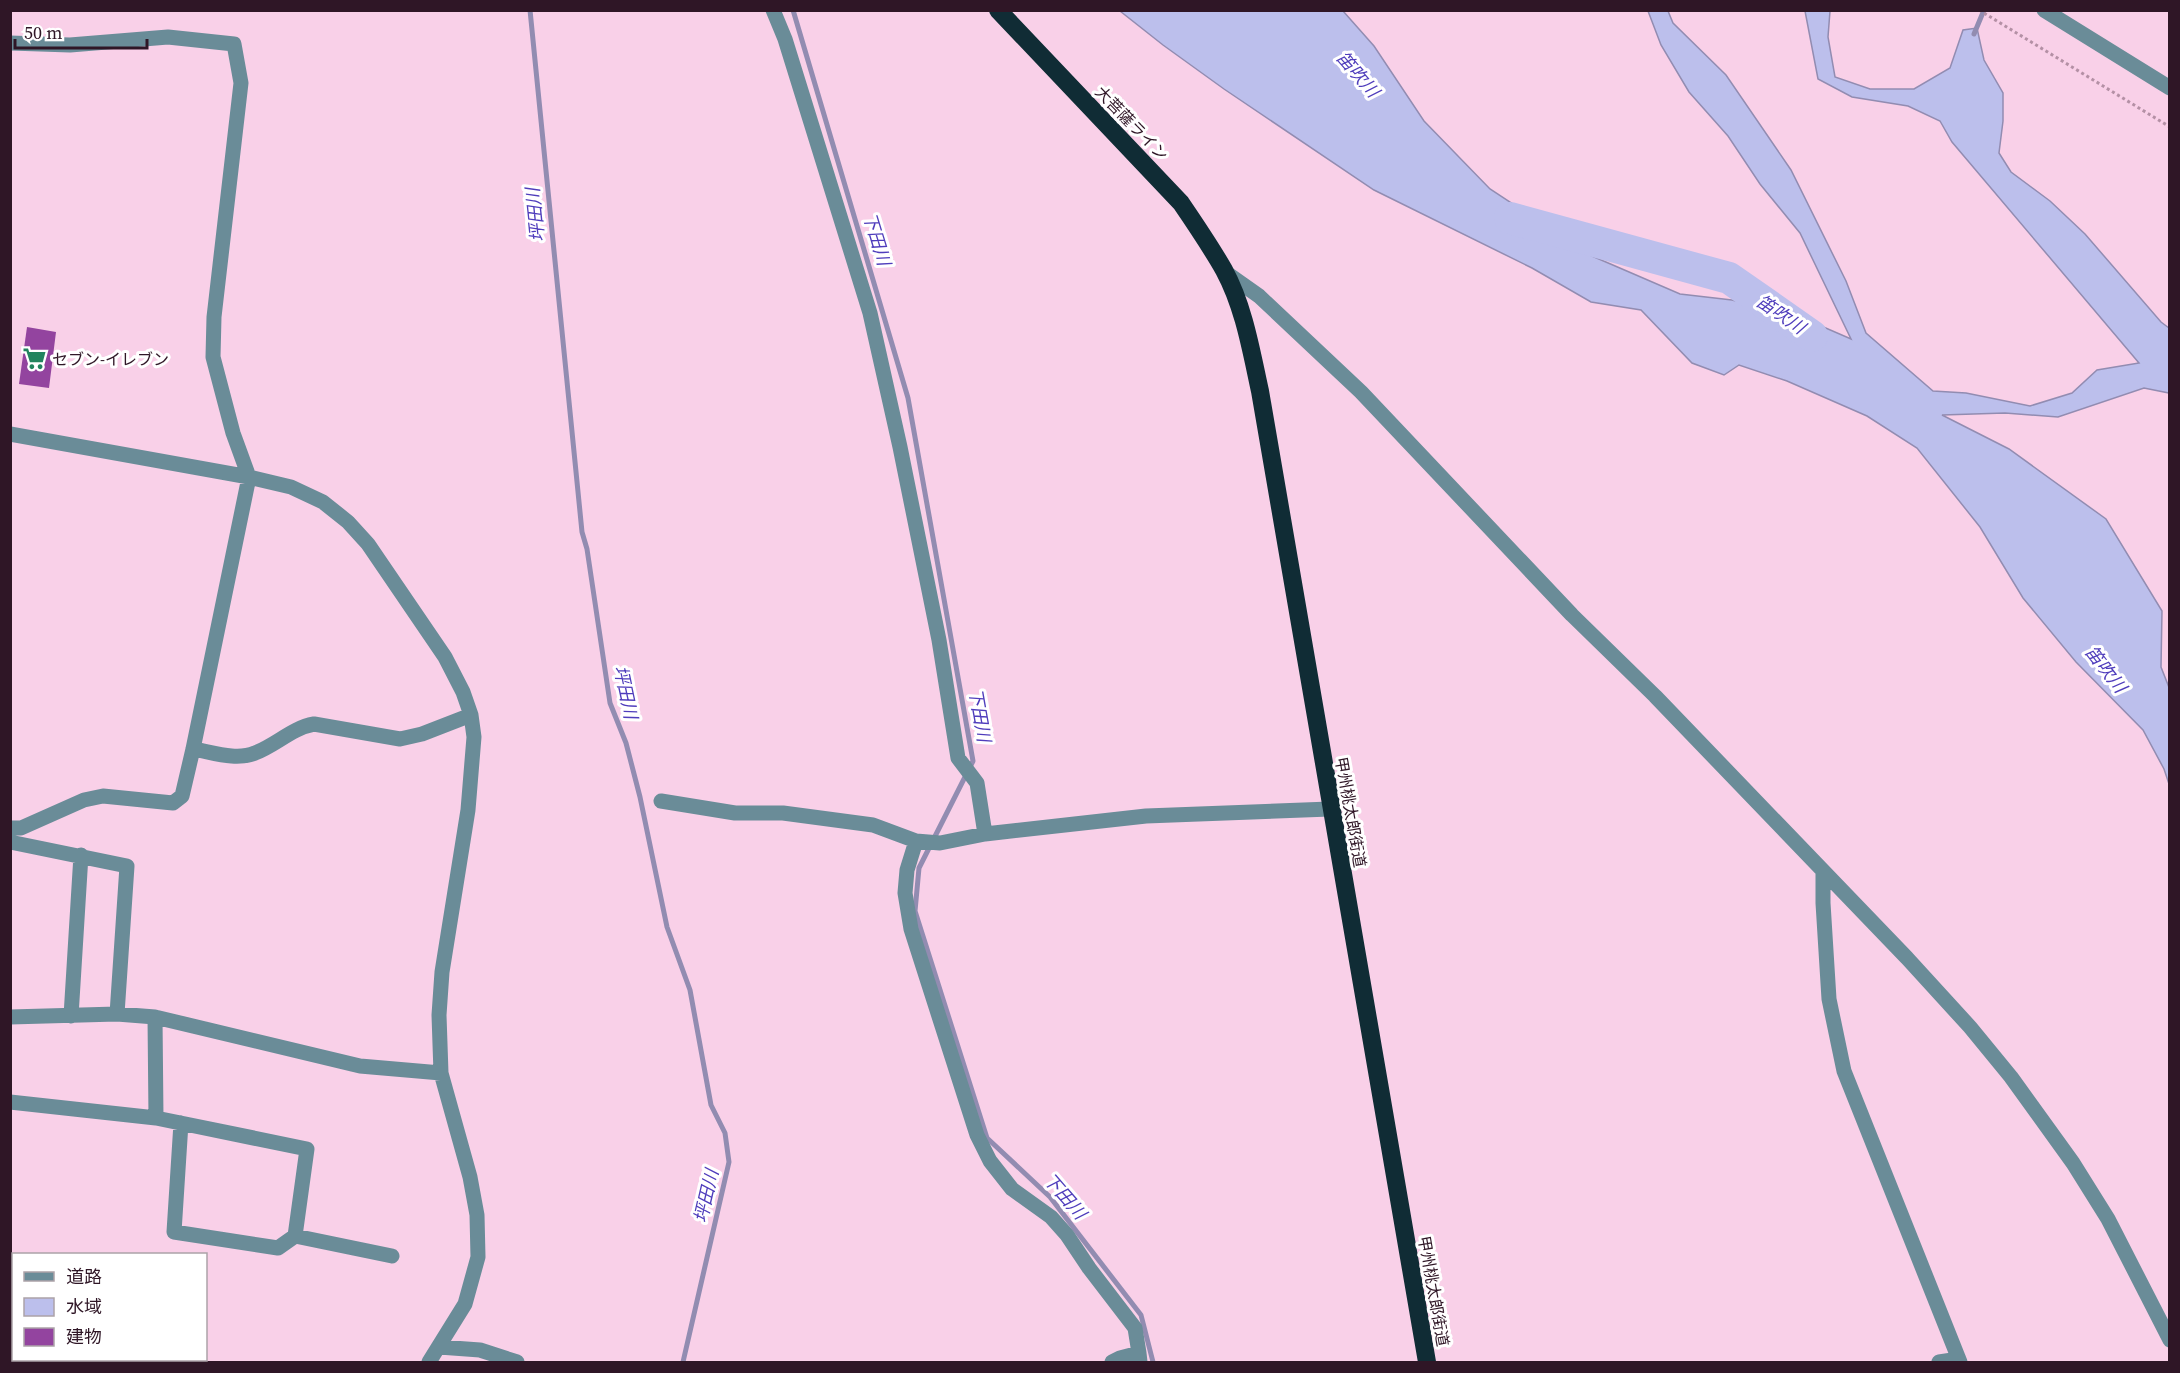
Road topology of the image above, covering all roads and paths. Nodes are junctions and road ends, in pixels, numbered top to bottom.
1 (772, 10) edge
2 (998, 10) edge
3 (1979, 10) edge
4 (2044, 10) edge
5 (10, 43) edge
6 (2169, 88) edge
7 (2169, 127) edge
8 (1225, 272) junction
9 (10, 434) edge
10 (249, 477) junction
11 (471, 715) junction
12 (194, 749) junction
13 (661, 801) dead end
14 (1330, 809) junction
15 (10, 828) edge
16 (985, 834) junction
17 (918, 841) junction
18 (10, 842) edge
19 (81, 855) junction
20 (1823, 872) junction
21 (117, 1014) junction
22 (71, 1016) junction
23 (10, 1017) edge
24 (155, 1017) junction
25 (441, 1073) junction
26 (10, 1101) edge
27 (156, 1118) junction
28 (181, 1123) junction
29 (295, 1236) junction
30 (392, 1256) dead end
31 (2169, 1340) edge
32 (439, 1347) junction
33 (1139, 1358) edge
34 (1960, 1361) edge
35 (429, 1362) edge
36 (517, 1362) edge
37 (1112, 1362) edge
38 (1427, 1362) edge
39 (1939, 1362) edge

1 - 16 street
2 - 8 highway, 大菩薩ライン
3 - 7 path
4 - 6 street
5 - 10 street
8 - 14 highway, 甲州桃太郎街道
8 - 20 street
9 - 10 street
10 - 11 street
10 - 12 street
11 - 12 street
11 - 25 street
12 - 15 street
13 - 17 street
14 - 16 street
14 - 38 highway, 甲州桃太郎街道
16 - 17 street
17 - 33 street
18 - 19 street
19 - 21 street
19 - 22 street
20 - 31 street
20 - 34 street
21 - 22 street
21 - 24 street
22 - 23 street
24 - 25 street
24 - 27 street
25 - 32 street
26 - 27 street
27 - 28 street
28 - 29 street
28 - 29 street
29 - 30 street
32 - 35 street
32 - 36 street
33 - 37 street
34 - 39 street

